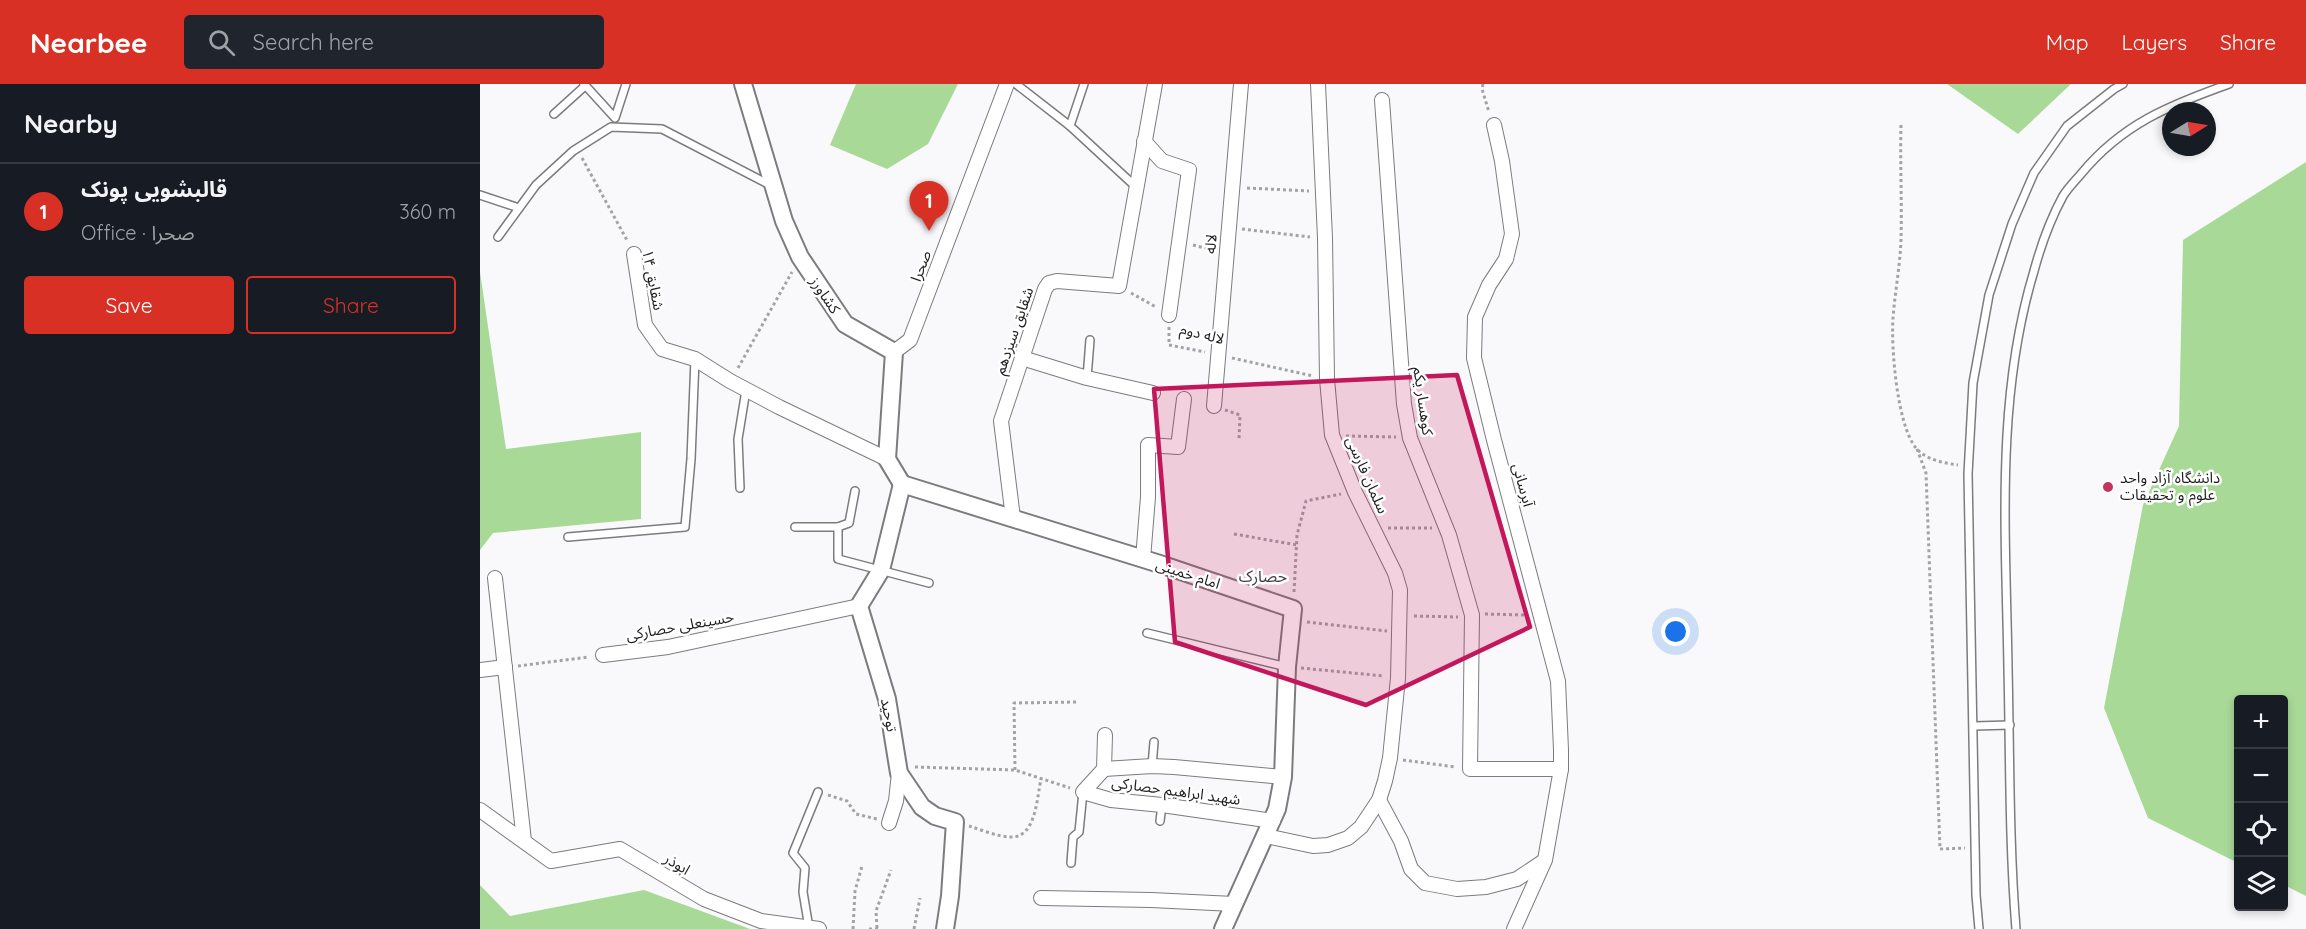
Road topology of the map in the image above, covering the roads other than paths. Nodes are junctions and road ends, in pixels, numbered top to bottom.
1 (626, 84) edge
2 (743, 84) edge
3 (1006, 84) edge
4 (1016, 84) edge
5 (1084, 84) edge
6 (1155, 84) edge
7 (1241, 84) edge
8 (1318, 84) edge
9 (2123, 84) edge
10 (2229, 84) edge
11 (585, 85) edge
12 (1382, 100) dead end
13 (554, 114) dead end
14 (1494, 125) road end
15 (1070, 126) junction
16 (1144, 141) junction
17 (774, 187) junction
18 (1136, 187) junction
19 (480, 195) edge
20 (519, 208) junction
21 (498, 237) dead end
22 (634, 254) road end
23 (1169, 315) road end
24 (1090, 340) dead end
25 (894, 352) junction
26 (1022, 358) junction
27 (695, 359) junction
28 (1087, 378) junction
29 (746, 390) junction
30 (1153, 393) dead end
31 (1184, 399) dead end
32 (1214, 406) dead end
33 (887, 459) junction
34 (902, 484) junction
35 (740, 488) dead end
36 (855, 491) dead end
37 (1013, 518) junction
38 (795, 527) dead end
39 (838, 527) junction
40 (568, 537) dead end
41 (1143, 559) junction
42 (881, 570) junction
43 (495, 578) dead end
44 (929, 583) dead end
45 (859, 606) junction
46 (1147, 633) dead end
47 (603, 655) road end
48 (505, 667) junction
49 (1287, 667) junction
50 (480, 670) edge
51 (2010, 725) junction
52 (1974, 726) junction
53 (1105, 735) dead end
54 (1154, 742) dead end
55 (1152, 766) junction
56 (1104, 769) junction
57 (1561, 769) junction
58 (899, 770) junction
59 (1283, 777) junction
60 (818, 792) road end
61 (1083, 792) junction
62 (1379, 800) junction
63 (1162, 805) junction
64 (480, 810) edge
65 (1160, 821) dead end
66 (889, 823) road end
67 (1269, 829) junction
68 (524, 841) junction
69 (1545, 860) junction
70 (1071, 863) dead end
71 (1041, 898) dead end
72 (1234, 904) junction
73 (808, 928) edge
74 (819, 929) edge
75 (945, 929) edge
76 (1223, 929) edge
77 (1514, 929) edge
78 (1979, 929) edge
79 (2016, 929) edge

1 - 11 lane
2 - 17 street, کشاورز
3 - 25 street, صحرا
4 - 15 lane
5 - 15 lane
6 - 16 street
7 - 32 street, لاله
8 - 62 street, سلمان فارسی
9 - 52 lane
10 - 51 lane
11 - 13 lane
12 - 57 street, کوهسار یکم
14 - 57 street, آبرسانی
15 - 18 lane
16 - 18 street
16 - 23 street, لاله دوم
17 - 20 lane
17 - 25 street, کشاورز
18 - 26 street, شقایق سیزدهم
19 - 20 lane
20 - 21 lane
22 - 27 street, شقایق ۱۴
24 - 28 lane
25 - 33 street
26 - 28 street
26 - 37 street, شقایق سیزدهم
27 - 29 street, شقایق ۱۴
27 - 40 lane
28 - 30 street
29 - 33 street, شقایق ۱۴
29 - 35 lane
31 - 41 street
33 - 34 street
34 - 37 street, امام خمینی
34 - 42 street
36 - 39 lane
37 - 41 street, امام خمینی
38 - 39 lane
39 - 42 lane
41 - 49 street, امام خمینی
42 - 44 lane
42 - 45 street
43 - 48 street
45 - 47 street, حسینعلی حصارکی
45 - 58 street, توحید
46 - 49 lane
48 - 50 street
48 - 68 street
49 - 59 street
51 - 52 lane
51 - 79 lane
52 - 78 lane
53 - 56 street
54 - 55 lane
55 - 56 street
55 - 59 street
56 - 61 street
57 - 69 street, آبرسانی
58 - 66 street
58 - 75 street, توحید
59 - 67 street
60 - 73 lane
61 - 63 street, شهید ابراهیم حصارکی
61 - 70 lane
62 - 67 street
62 - 69 street
63 - 65 lane
63 - 67 street, شهید ابراهیم حصارکی
64 - 68 street, ابوذر
67 - 72 street
68 - 73 street, ابوذر
69 - 77 street, آبرسانی
71 - 72 street
72 - 76 street
73 - 74 street, ابوذر

